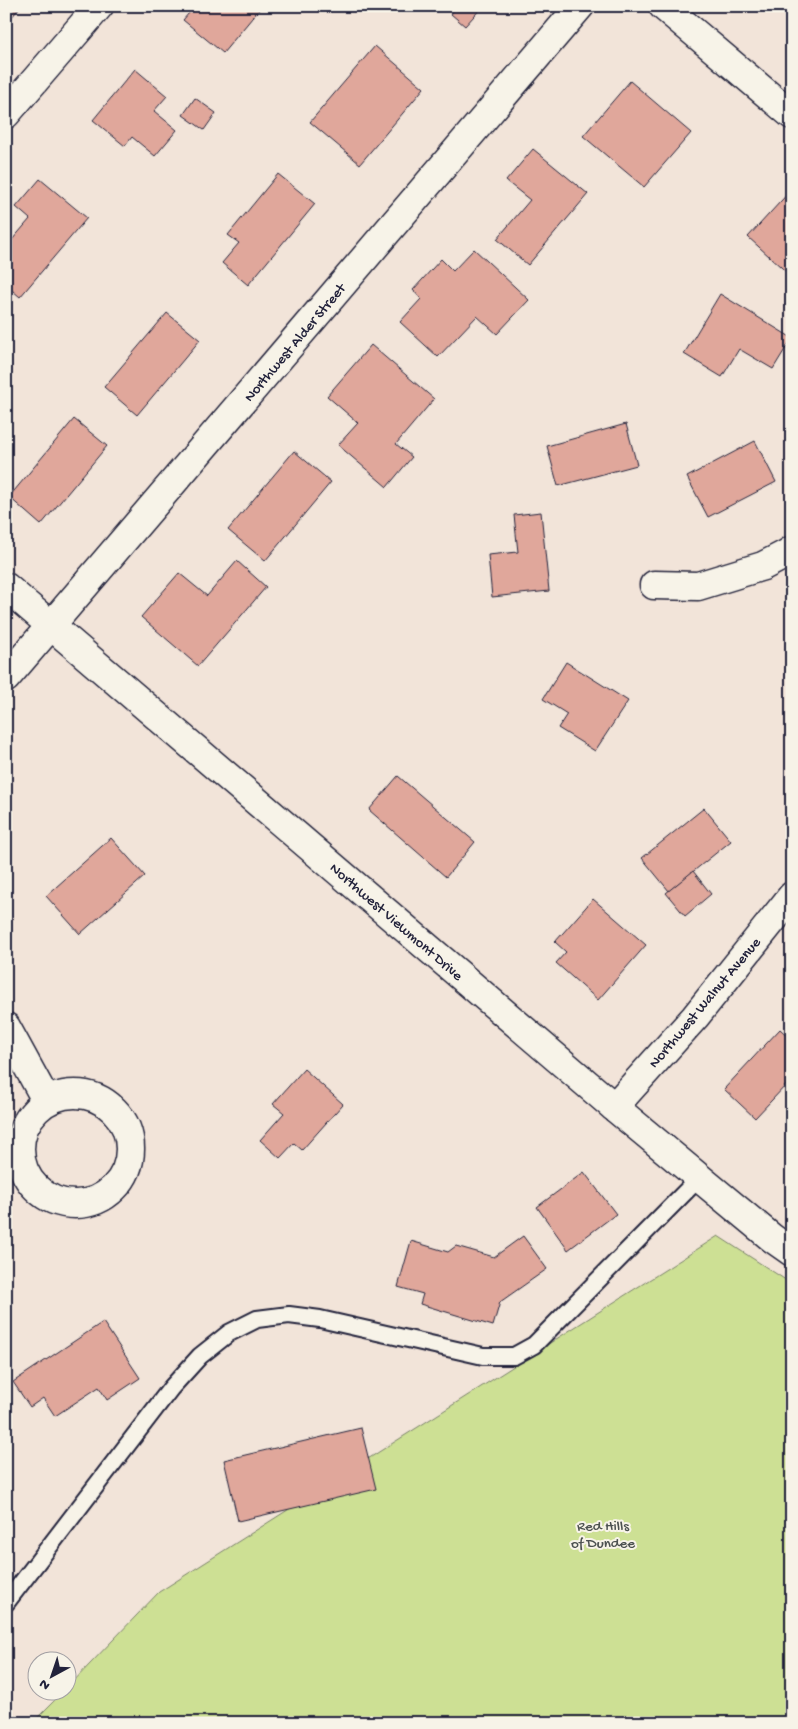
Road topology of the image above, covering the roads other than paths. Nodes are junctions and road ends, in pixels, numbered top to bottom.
1 (99, 6) edge
2 (580, 6) edge
3 (663, 6) edge
4 (6, 114) edge
5 (792, 114) edge
6 (792, 550) edge
7 (654, 585) dead end
8 (6, 587) edge
9 (52, 626) junction
10 (6, 678) edge
11 (792, 896) edge
12 (6, 1027) edge
13 (46, 1100) junction
14 (614, 1107) junction
15 (699, 1178) junction
16 (792, 1252) edge
17 (6, 1603) edge

1 - 4 street
2 - 9 street, Northwest Alder Street
3 - 5 street
6 - 7 street
8 - 9 street, Northwest Viewmont Drive
9 - 10 street, Northwest Alder Street
9 - 14 street, Northwest Viewmont Drive
11 - 14 street, Northwest Walnut Avenue
12 - 13 street
13 - 13 street
14 - 15 street, Northwest Viewmont Drive
15 - 16 street, Northwest Viewmont Drive
15 - 17 lane

